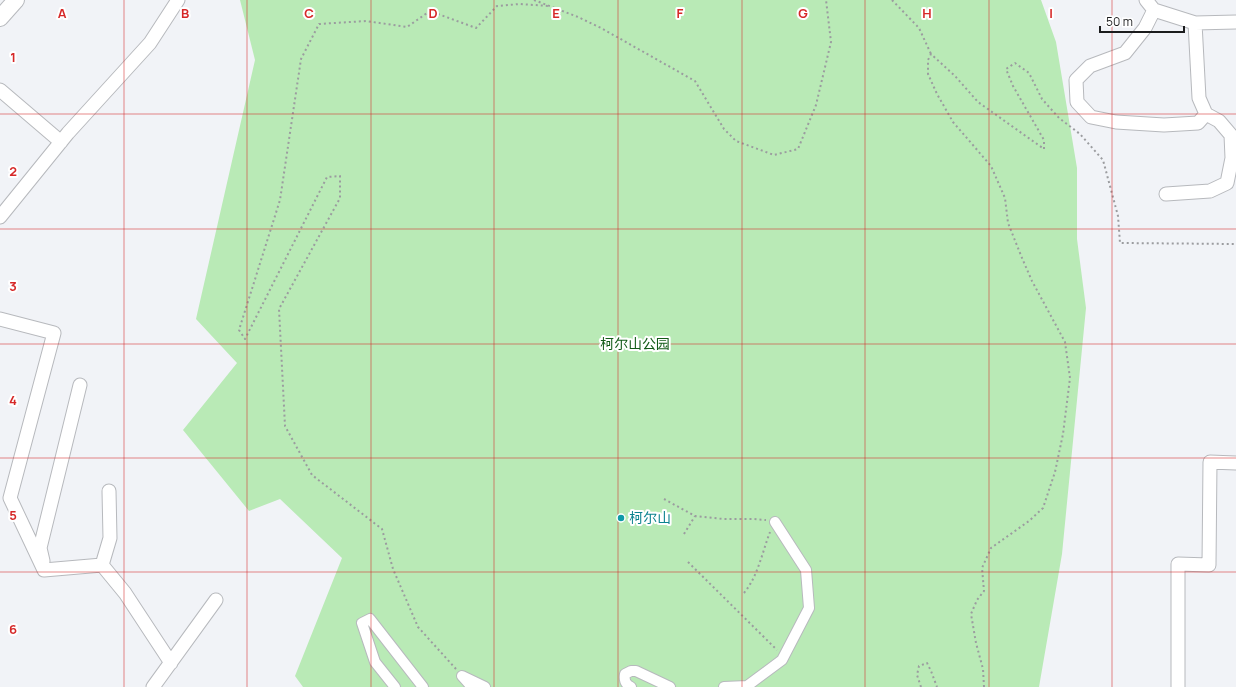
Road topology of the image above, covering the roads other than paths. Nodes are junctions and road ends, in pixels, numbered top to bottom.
1 (16, 0) edge
2 (178, 0) edge
3 (1150, 5) edge
4 (0, 18) edge
5 (1236, 22) edge
6 (1195, 23) junction
7 (0, 90) edge
8 (1206, 114) junction
9 (61, 142) junction
10 (1166, 194) dead end
11 (0, 217) edge
12 (0, 319) edge
13 (80, 384) dead end
14 (1236, 463) edge
15 (109, 491) dead end
16 (775, 522) road end
17 (102, 565) junction
18 (44, 570) junction
19 (216, 600) dead end
20 (171, 663) junction
21 (153, 687) edge
22 (396, 687) edge
23 (423, 687) edge
24 (472, 687) edge
25 (485, 687) edge
26 (630, 687) edge
27 (670, 687) edge
28 (724, 687) edge
29 (1178, 687) edge

1 - 4 street
2 - 9 street
3 - 6 street
3 - 8 street
5 - 6 street
6 - 8 street
7 - 9 street
8 - 10 street
9 - 11 street
12 - 18 street
13 - 18 street
14 - 29 street
15 - 17 street
16 - 28 street
17 - 18 street
17 - 20 street
19 - 20 street
20 - 21 street
22 - 23 street
24 - 25 street
26 - 27 street

